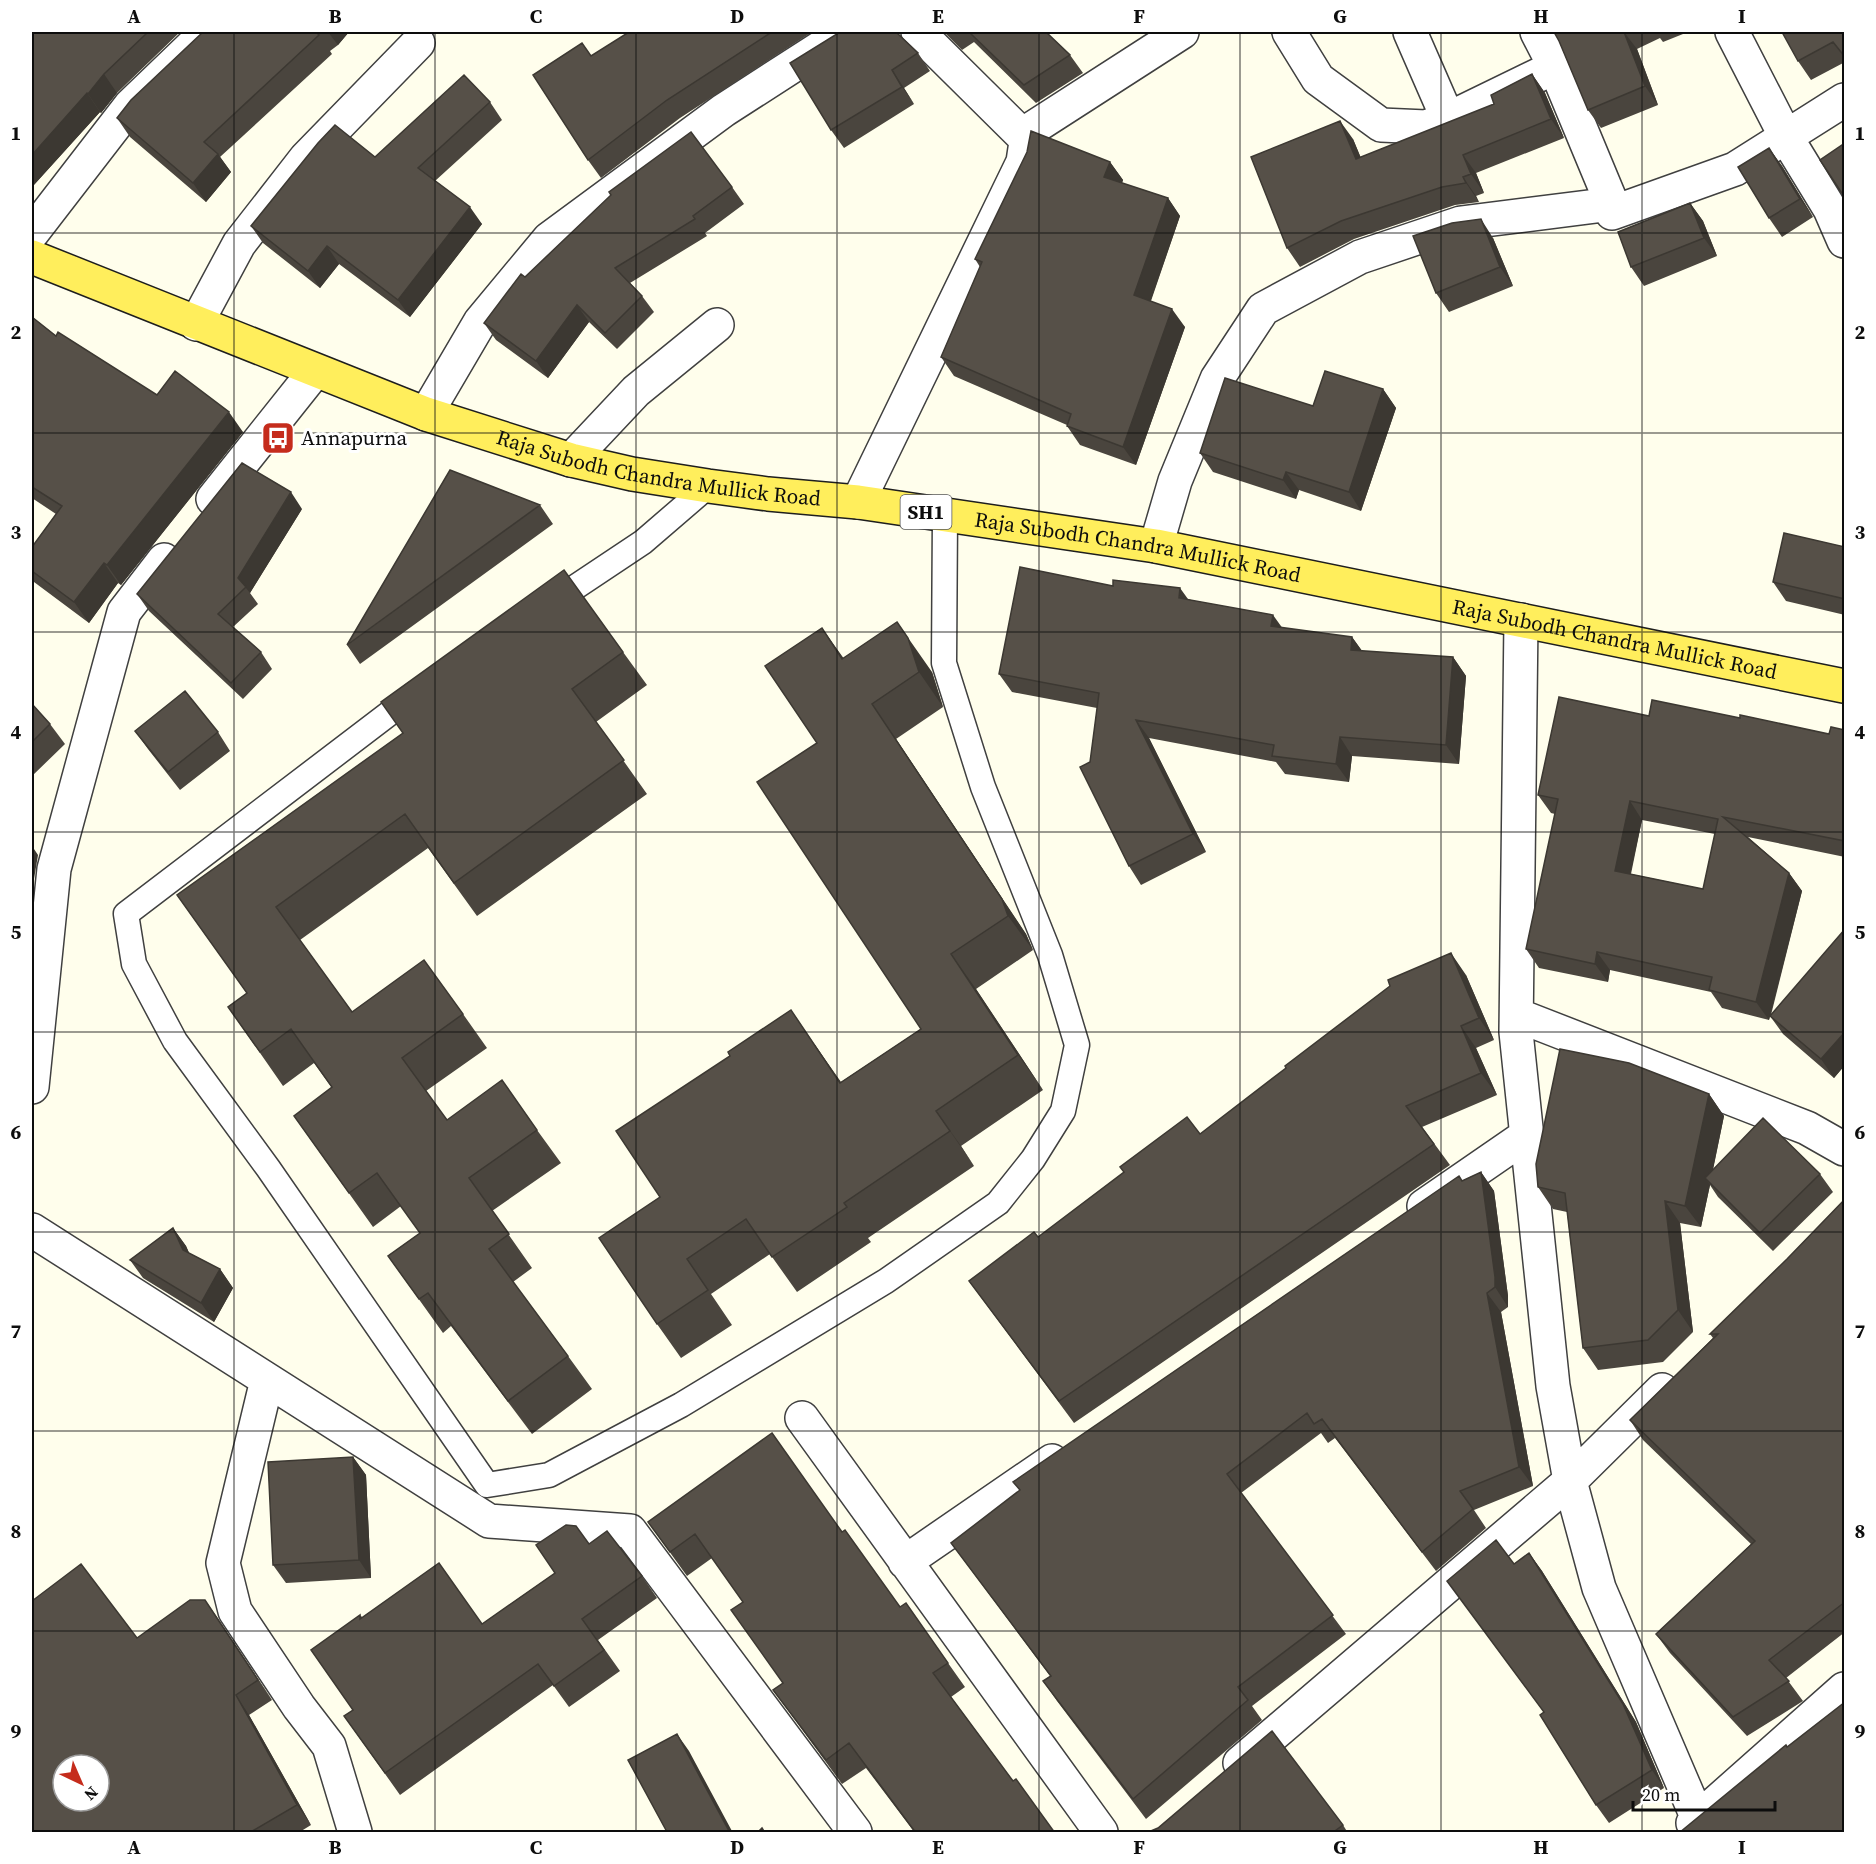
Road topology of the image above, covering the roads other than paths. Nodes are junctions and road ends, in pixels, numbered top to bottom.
1 (207, 32) edge
2 (845, 32) edge
3 (918, 32) edge
4 (1182, 32) edge
5 (1289, 32) edge
6 (1410, 32) edge
7 (1537, 32) edge
8 (1732, 32) edge
9 (418, 43) dead end
10 (1555, 68) junction
11 (1845, 100) edge
12 (1448, 119) junction
13 (1022, 135) junction
14 (1786, 137) junction
15 (1612, 204) junction
16 (32, 233) edge
17 (1845, 242) edge
18 (32, 257) edge
19 (196, 324) junction
20 (717, 326) dead end
21 (315, 371) junction
22 (426, 414) junction
23 (571, 460) junction
24 (708, 486) junction
25 (858, 502) junction
26 (945, 515) junction
27 (1156, 546) junction
28 (530, 616) edge
29 (1521, 620) junction
30 (431, 681) edge
31 (1845, 686) edge
32 (37, 984) edge
33 (1517, 1015) junction
34 (32, 1087) edge
35 (1527, 1135) junction
36 (1845, 1149) edge
37 (1401, 1222) edge
38 (32, 1230) edge
39 (1686, 1365) edge
40 (267, 1380) junction
41 (802, 1418) dead end
42 (1080, 1442) edge
43 (1570, 1481) junction
44 (905, 1562) junction
45 (1843, 1692) edge
46 (1222, 1779) edge
47 (1690, 1826) edge
48 (355, 1833) edge
49 (855, 1833) edge
50 (1101, 1833) edge

1 - 16 street
2 - 22 street
3 - 13 street
4 - 13 street
5 - 12 street
6 - 12 street
7 - 10 street
8 - 14 street
9 - 19 street
10 - 12 street
10 - 15 street
11 - 14 street
13 - 25 street
14 - 15 street
14 - 17 street
15 - 27 street
18 - 19 main road, Raja Subodh Chandra Mullick Road / SH1
19 - 21 main road, Raja Subodh Chandra Mullick Road / SH1
20 - 23 street
21 - 22 main road, Raja Subodh Chandra Mullick Road / SH1
21 - 32 street
22 - 23 main road, Raja Subodh Chandra Mullick Road / SH1
23 - 24 main road, Raja Subodh Chandra Mullick Road / SH1
24 - 25 main road, Raja Subodh Chandra Mullick Road / SH1
24 - 28 lane
25 - 26 main road, Raja Subodh Chandra Mullick Road / SH1
26 - 27 main road, Raja Subodh Chandra Mullick Road / SH1
26 - 30 lane
27 - 29 main road, Raja Subodh Chandra Mullick Road / SH1
29 - 31 main road, Raja Subodh Chandra Mullick Road / SH1
29 - 33 street
32 - 34 street
33 - 35 street
33 - 36 street
35 - 37 street
35 - 43 street
38 - 40 street
39 - 43 street
40 - 48 street
40 - 49 street
41 - 44 street
42 - 44 street
43 - 46 street
43 - 47 street
44 - 50 street
45 - 47 street

